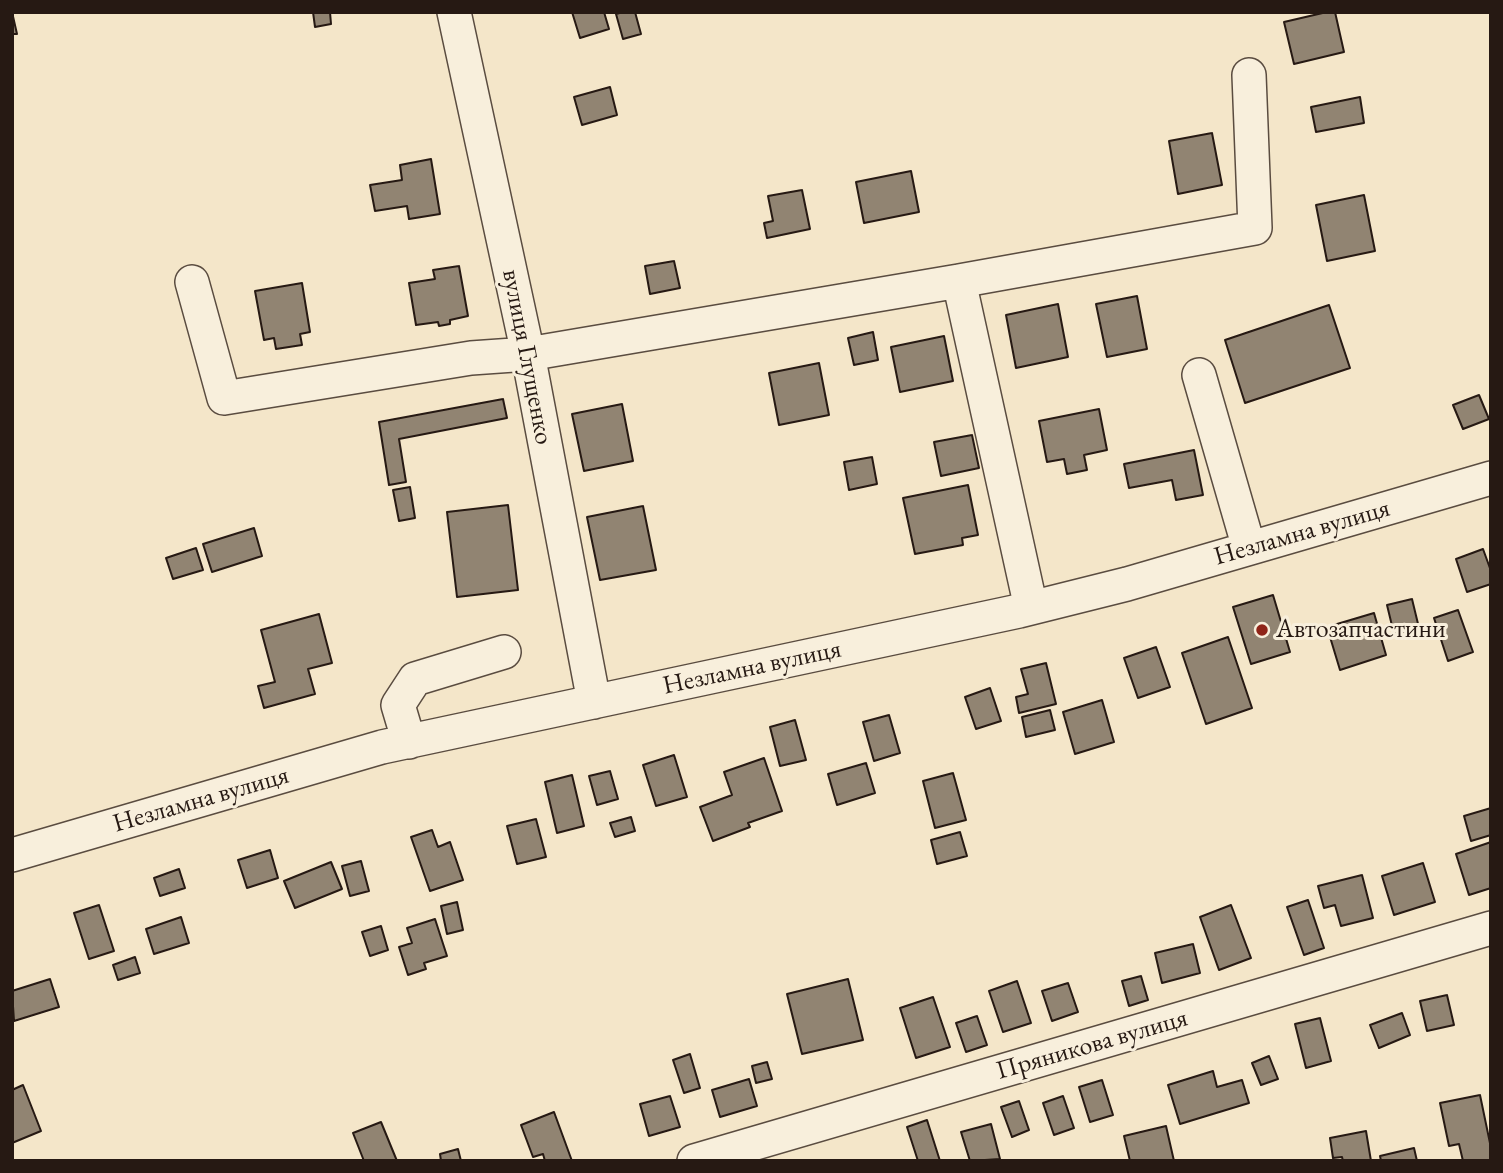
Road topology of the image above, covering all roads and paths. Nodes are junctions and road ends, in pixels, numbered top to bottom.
1 (454, 12) edge
2 (1249, 75) dead end
3 (959, 281) junction
4 (192, 282) dead end
5 (528, 354) junction
6 (1199, 375) dead end
7 (1491, 478) edge
8 (1250, 548) junction
9 (1031, 608) junction
10 (504, 652) dead end
11 (594, 702) junction
12 (408, 742) junction
13 (12, 855) edge
14 (1491, 928) edge
15 (694, 1161) edge

1 - 5 street, вулиця Глущенко
2 - 3 street
3 - 5 street
3 - 9 street
4 - 5 street
5 - 11 street, вулиця Глущенко
6 - 8 street
7 - 8 street, Незламна вулиця
8 - 9 street, Незламна вулиця
9 - 11 street, Незламна вулиця
10 - 12 street
11 - 12 street, Незламна вулиця
12 - 13 street, Незламна вулиця
14 - 15 street, Пряникова вулиця

